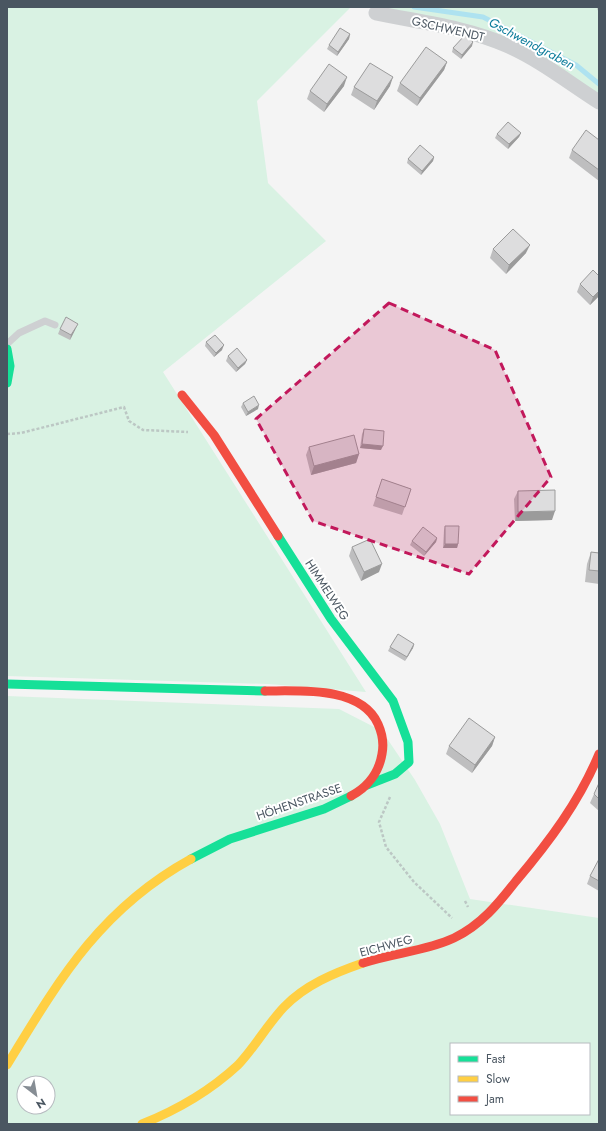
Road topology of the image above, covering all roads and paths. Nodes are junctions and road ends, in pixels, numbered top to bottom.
1 (598, 7) edge
2 (599, 11) edge
3 (376, 13) dead end
4 (599, 102) edge
5 (55, 325) dead end
6 (7, 344) edge
7 (7, 348) edge
8 (7, 383) edge
9 (182, 395) dead end
10 (7, 434) edge
11 (214, 435) junction
12 (7, 684) edge
13 (599, 754) edge
14 (395, 774) junction
15 (368, 785) junction
16 (458, 918) dead end
17 (7, 1065) edge
18 (142, 1124) edge

1 - 2 path
3 - 4 street, GSCHWENDT
5 - 6 lane
7 - 8 street
9 - 11 street, HIMMELWEG
10 - 11 path
11 - 14 street, HIMMELWEG
12 - 15 street, HÖHENSTRASSE
13 - 18 street, EICHWEG
14 - 15 street, HIMMELWEG
14 - 16 path
15 - 17 street, HÖHENSTRASSE

